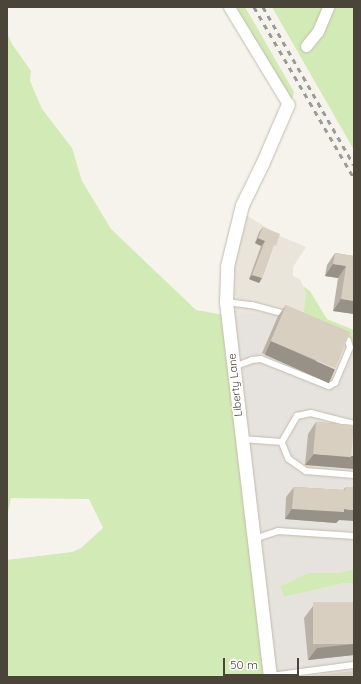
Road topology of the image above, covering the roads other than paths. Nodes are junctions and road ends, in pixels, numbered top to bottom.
1 (230, 7) edge
2 (328, 7) edge
3 (306, 46) dead end
4 (288, 104) joint
5 (226, 302) junction
6 (290, 315) edge
7 (334, 334) edge
8 (233, 368) junction
9 (354, 424) edge
10 (242, 439) junction
11 (282, 442) junction
12 (354, 475) edge
13 (354, 536) edge
14 (254, 539) junction
15 (354, 665) edge
16 (270, 676) edge

1 - 4 street
2 - 3 street
4 - 5 street, Liberty Lane
5 - 6 lane
5 - 8 street, Liberty Lane
7 - 8 lane
8 - 10 street, Liberty Lane
9 - 11 lane
10 - 11 lane
10 - 14 street, Liberty Lane
11 - 12 lane
13 - 14 lane
14 - 16 street, Liberty Lane
15 - 16 lane

